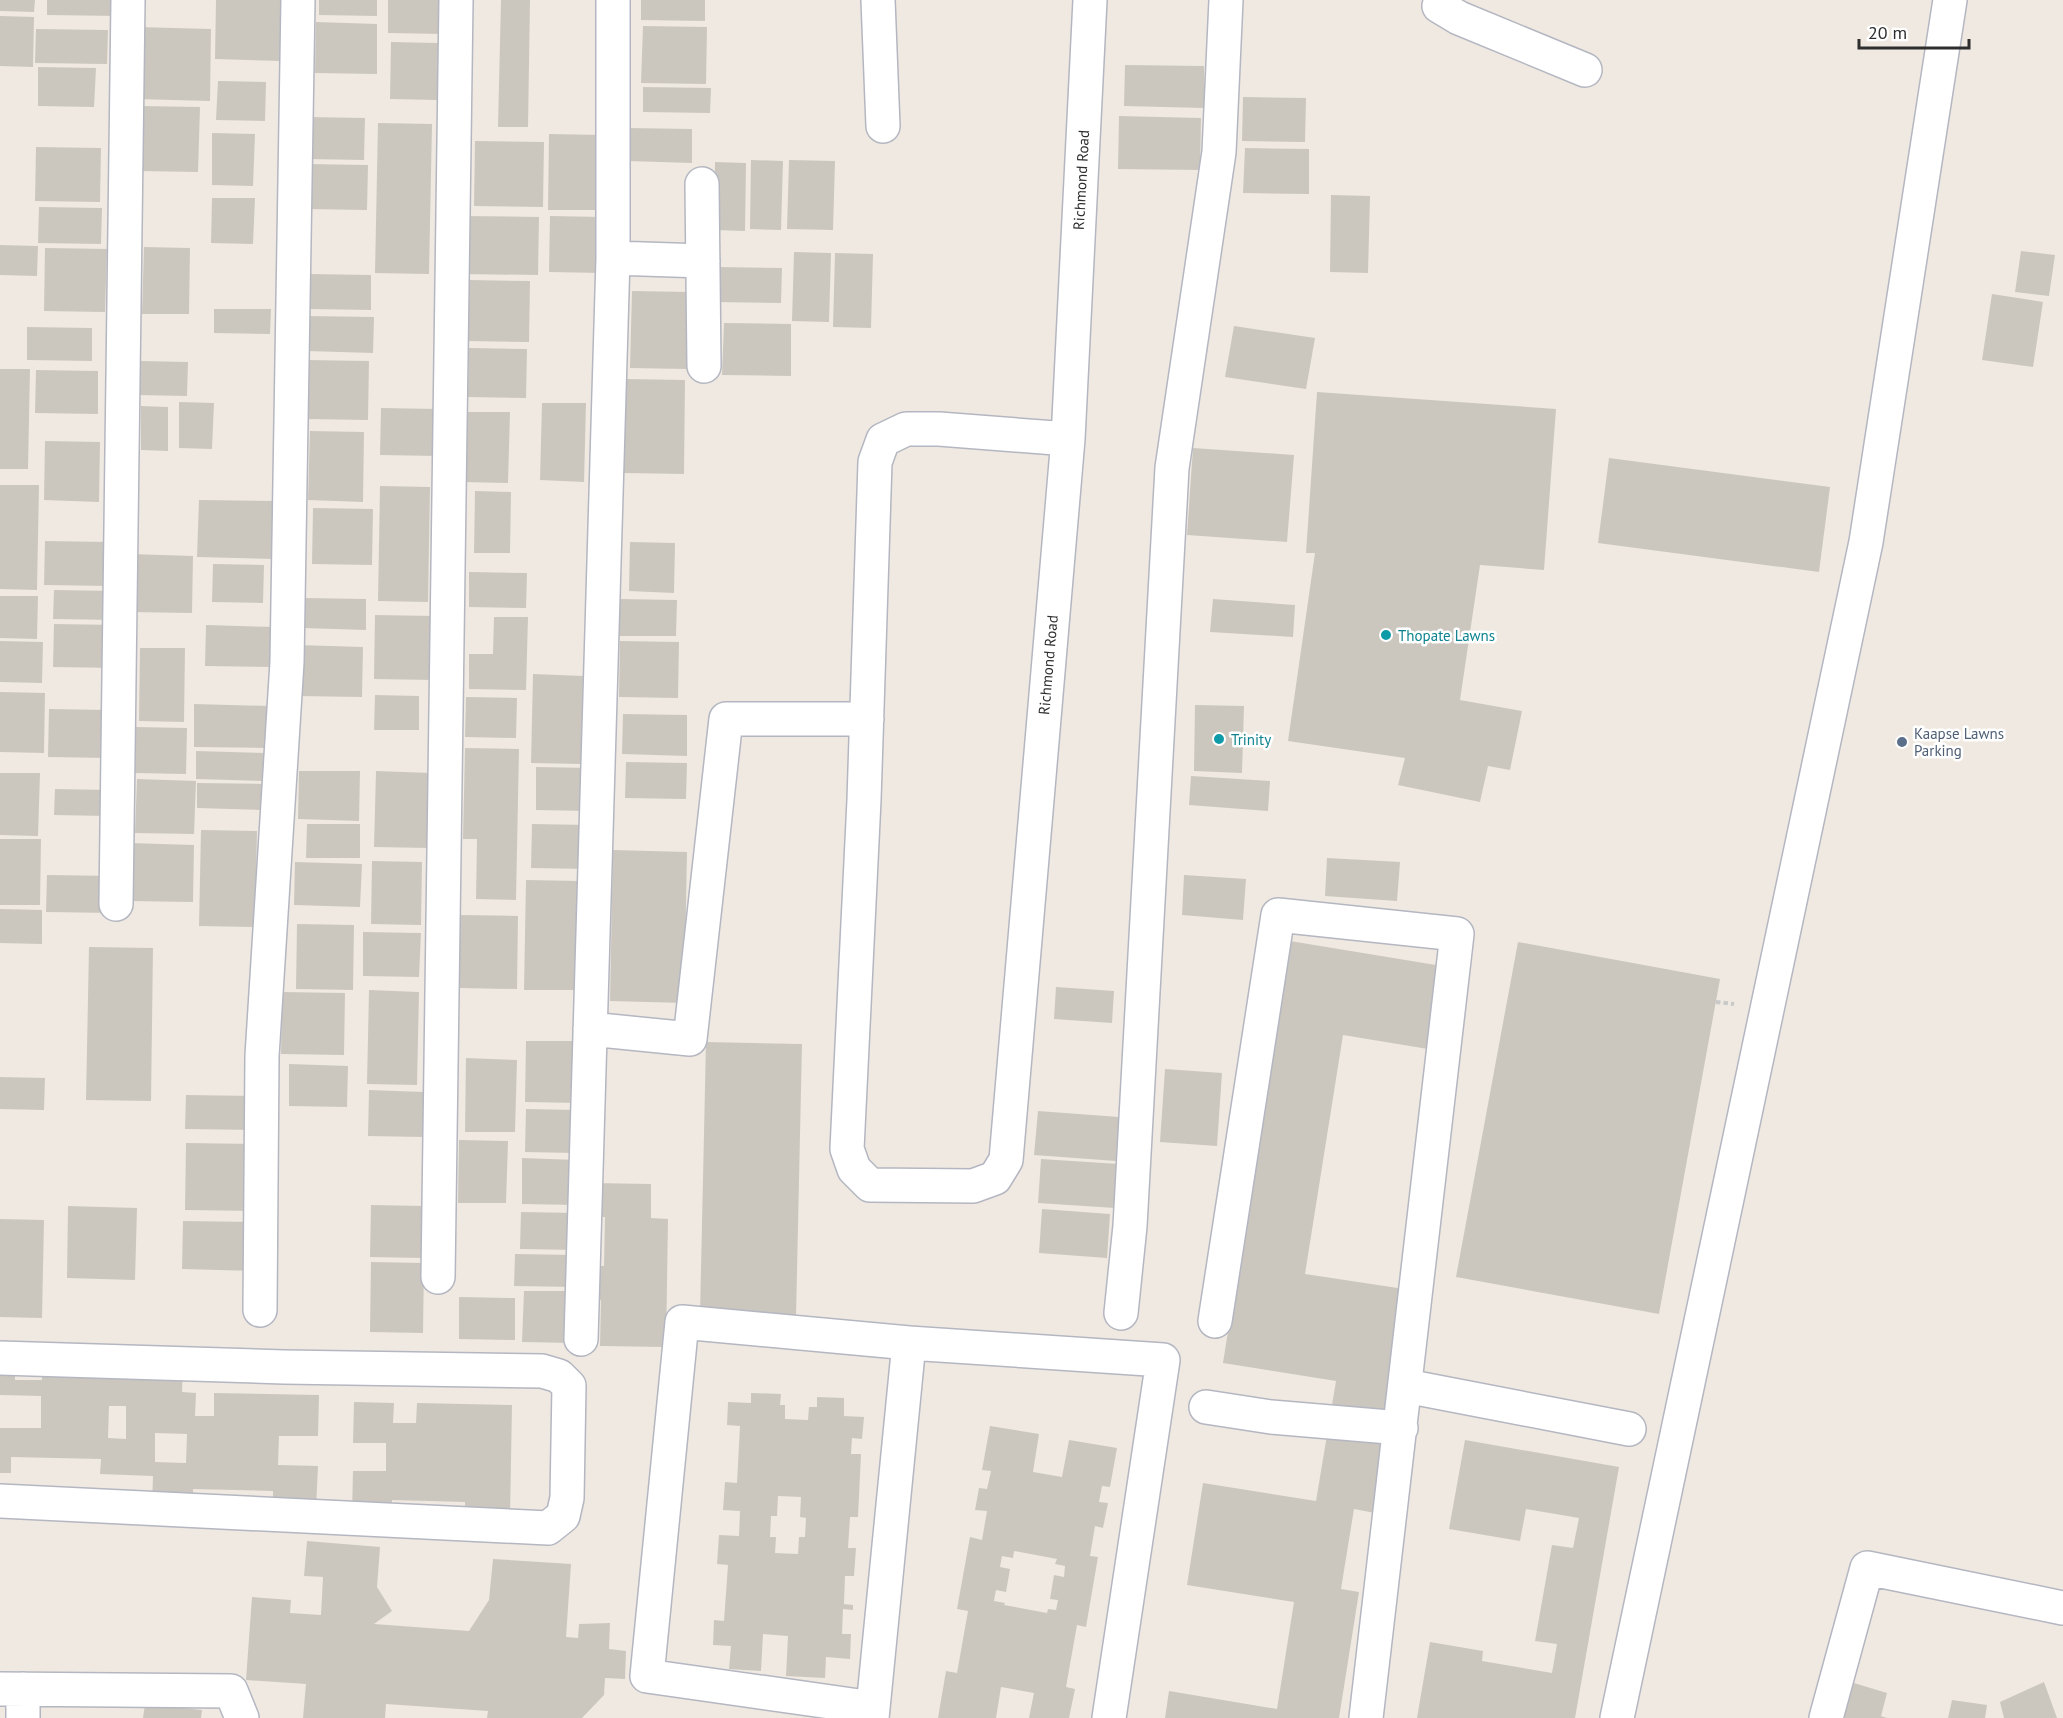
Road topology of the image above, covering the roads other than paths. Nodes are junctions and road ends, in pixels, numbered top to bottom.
1 (128, 0) edge
2 (298, 0) edge
3 (456, 0) edge
4 (613, 0) edge
5 (878, 0) edge
6 (1090, 0) edge
7 (1226, 0) edge
8 (1441, 0) edge
9 (1950, 0) edge
10 (1585, 70) dead end
11 (883, 126) dead end
12 (702, 184) dead end
13 (613, 258) junction
14 (703, 261) junction
15 (705, 366) dead end
16 (1068, 438) junction
17 (867, 719) junction
18 (116, 904) dead end
19 (590, 1029) junction
20 (438, 1277) dead end
21 (260, 1310) dead end
22 (1121, 1313) dead end
23 (1215, 1321) dead end
24 (581, 1339) dead end
25 (909, 1343) junction
26 (0, 1358) edge
27 (1406, 1386) junction
28 (1206, 1407) dead end
29 (1401, 1428) junction
30 (1629, 1430) dead end
31 (0, 1501) edge
32 (2063, 1608) edge
33 (15, 1699) edge
34 (872, 1713) edge
35 (242, 1718) edge
36 (1109, 1718) edge
37 (1366, 1718) edge
38 (1617, 1718) edge
39 (1826, 1718) edge

1 - 18 street
2 - 21 street
3 - 20 street
4 - 13 street
5 - 11 street
6 - 16 street, Richmond Road
7 - 22 street
8 - 10 street
9 - 38 street
12 - 14 street
13 - 14 street
13 - 19 street
14 - 15 street
16 - 17 street
16 - 17 street, Richmond Road
17 - 19 street
19 - 24 street
23 - 27 street
25 - 34 street
25 - 34 street
25 - 36 street
26 - 31 street
27 - 29 street
27 - 30 street
28 - 29 street
29 - 37 street
32 - 39 street
33 - 35 street

